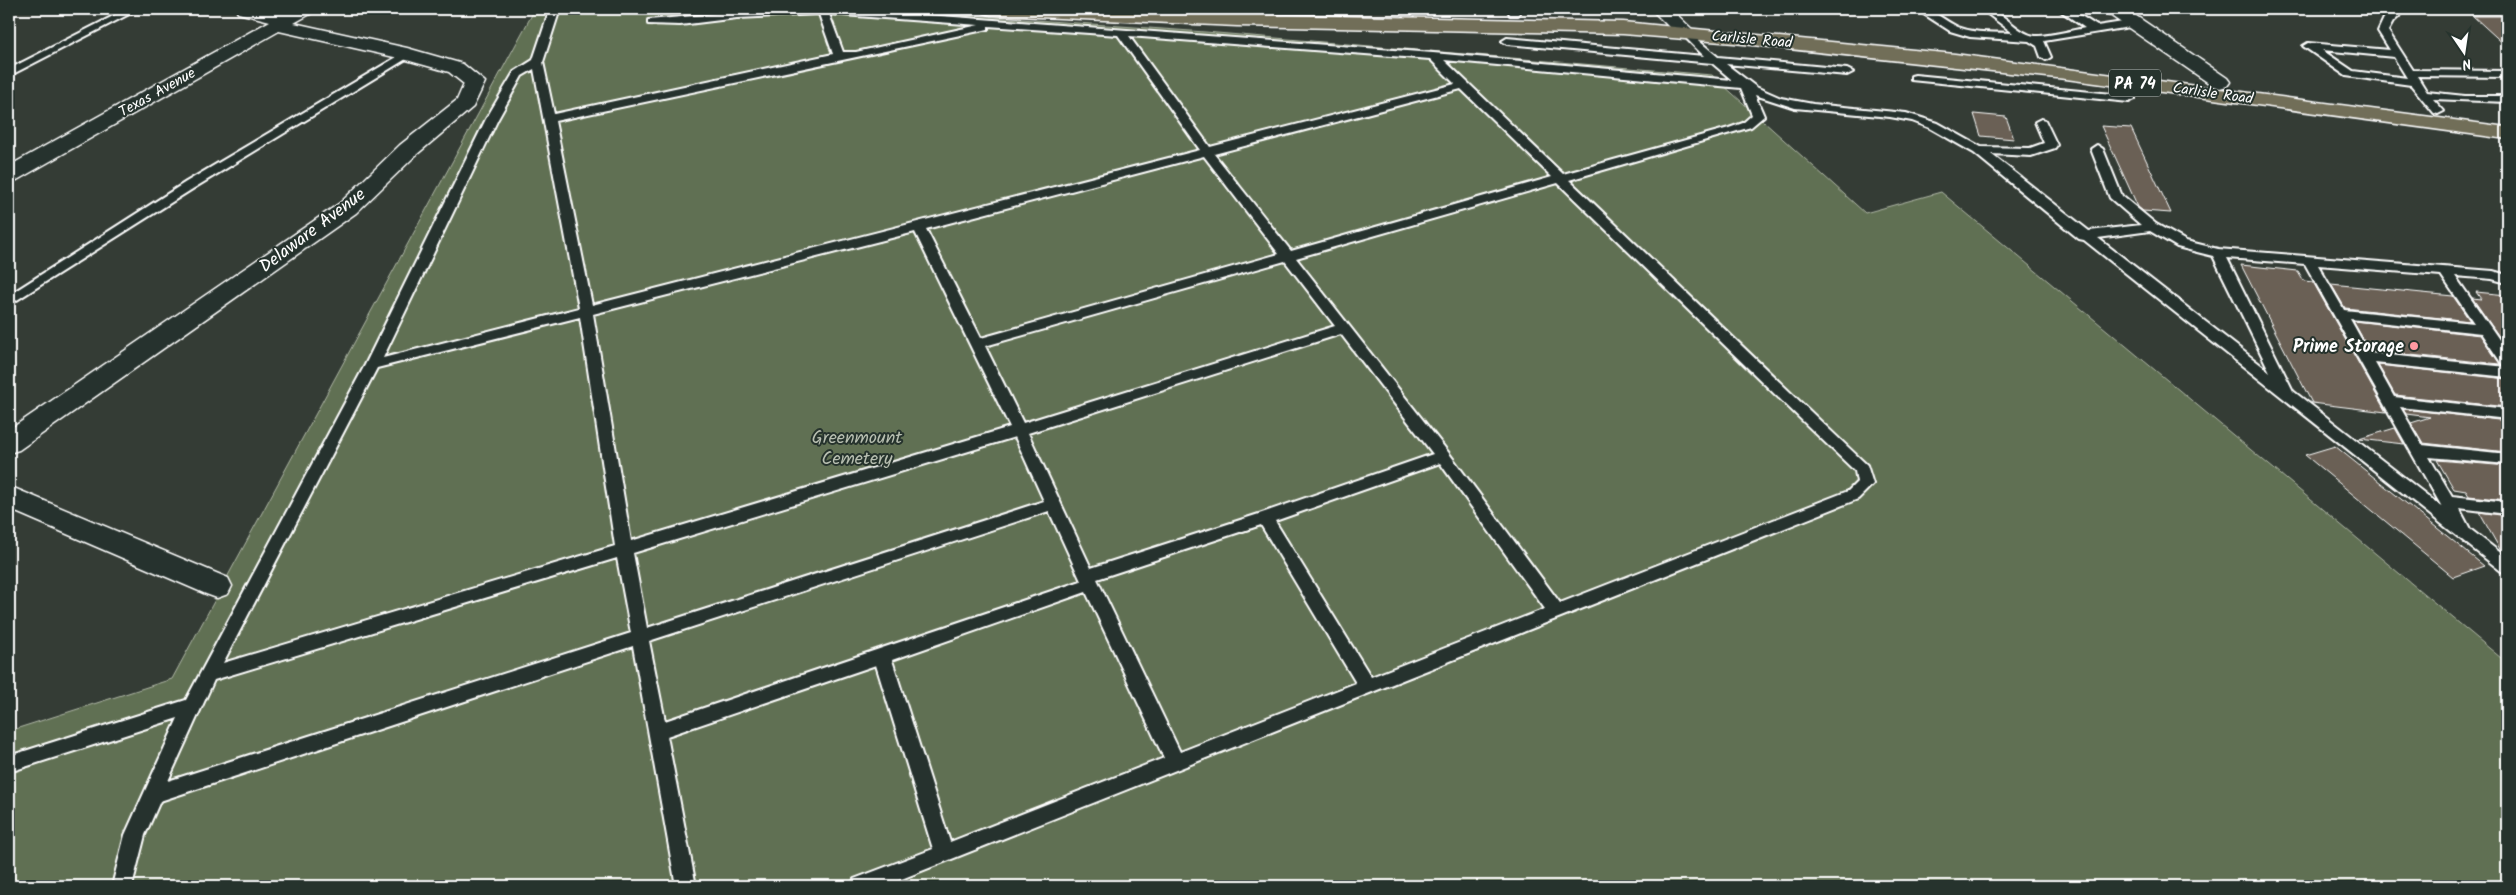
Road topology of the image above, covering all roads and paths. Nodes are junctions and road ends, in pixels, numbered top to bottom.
1 (134, 9) edge
2 (245, 9) edge
3 (305, 9) edge
4 (555, 9) edge
5 (1222, 9) edge
6 (1337, 9) edge
7 (1921, 9) edge
8 (1986, 9) edge
9 (2063, 9) edge
10 (2114, 9) edge
11 (2402, 9) edge
12 (823, 10) junction
13 (1514, 11) edge
14 (1363, 12) junction
15 (1665, 13) edge
16 (996, 16) edge
17 (281, 22) junction
18 (652, 22) dead end
19 (2136, 23) junction
20 (2094, 29) junction
21 (1120, 32) junction
22 (1686, 33) junction
23 (2035, 39) junction
24 (1507, 41) dead end
25 (407, 54) junction
26 (2397, 54) junction
27 (839, 56) junction
28 (1433, 56) junction
29 (2046, 57) junction
30 (1716, 60) junction
31 (538, 62) junction
32 (1847, 72) dead end
33 (9, 73) edge
34 (2507, 74) edge
35 (2412, 77) junction
36 (1915, 78) dead end
37 (2128, 82) junction
38 (2220, 82) junction
39 (1463, 85) junction
40 (1745, 85) junction
41 (2424, 95) junction
42 (2507, 99) edge
43 (2438, 111) junction
44 (549, 119) junction
45 (2507, 119) edge
46 (2041, 122) dead end
47 (2507, 134) edge
48 (2097, 149) dead end
49 (1978, 150) junction
50 (1207, 152) junction
51 (9, 175) edge
52 (1559, 178) junction
53 (920, 227) junction
54 (2152, 227) junction
55 (2084, 236) junction
56 (2218, 253) junction
57 (1288, 255) junction
58 (2309, 260) junction
59 (2445, 271) junction
60 (2507, 279) edge
61 (9, 301) edge
62 (586, 311) junction
63 (2340, 314) junction
64 (1344, 328) junction
65 (2485, 329) junction
66 (977, 344) junction
67 (2364, 357) junction
68 (2507, 361) edge
69 (372, 365) junction
70 (2507, 372) edge
71 (2290, 398) junction
72 (2389, 401) junction
73 (2507, 414) edge
74 (1019, 430) junction
75 (9, 443) edge
76 (2417, 450) junction
77 (1443, 456) junction
78 (2507, 459) edge
79 (9, 498) edge
80 (2446, 501) junction
81 (1053, 504) junction
82 (2507, 508) edge
83 (1265, 518) junction
84 (2466, 535) junction
85 (624, 549) junction
86 (2507, 567) edge
87 (1089, 580) junction
88 (217, 586) dead end
89 (1556, 611) junction
90 (641, 637) junction
91 (882, 656) junction
92 (208, 675) junction
93 (1367, 686) junction
94 (192, 706) junction
95 (658, 731) junction
96 (1175, 762) junction
97 (9, 764) edge
98 (154, 794) junction
99 (944, 853) junction
100 (122, 886) edge
101 (686, 886) edge
102 (861, 886) edge

1 - 33 lane
2 - 17 street, Delaware Avenue
3 - 17 street, Texas Avenue
4 - 31 lane
5 - 14 main road, Carlisle Road / PA 74
6 - 14 main road
7 - 23 lane
8 - 23 lane
9 - 20 lane
10 - 19 street
11 - 26 lane
12 - 16 lane
12 - 18 lane
12 - 27 lane
13 - 14 main road, Carlisle Road / PA 74
13 - 15 main road, Carlisle Road / PA 74
15 - 22 street
15 - 29 main road, Carlisle Road / PA 74
16 - 21 lane
16 - 22 main road, Carlisle Road / PA 74
16 - 27 lane
17 - 25 street, Delaware Avenue
17 - 51 street, Texas Avenue
19 - 20 lane
19 - 38 street
20 - 23 lane
21 - 28 lane
21 - 50 lane
22 - 30 lane
22 - 37 main road, Carlisle Road / PA 74
23 - 29 lane
24 - 30 lane
25 - 61 lane
25 - 75 street, Delaware Avenue
26 - 35 lane
26 - 35 lane
27 - 44 lane
28 - 39 lane
28 - 40 lane
29 - 38 main road, Carlisle Road / PA 74
30 - 32 lane
30 - 40 lane
31 - 44 lane
31 - 69 lane
34 - 35 lane
35 - 41 lane
36 - 37 lane
37 - 47 main road, Carlisle Road / PA 74
38 - 43 main road, Carlisle Road / PA 74
39 - 50 lane
39 - 52 lane
40 - 49 lane
40 - 52 lane
41 - 42 lane
41 - 43 lane
43 - 45 main road, Carlisle Road / PA 74
44 - 62 lane
46 - 49 lane
48 - 54 lane
49 - 55 lane
50 - 53 lane
50 - 57 lane
52 - 57 lane
52 - 89 lane
53 - 62 lane
53 - 66 lane
54 - 55 lane
54 - 56 lane
55 - 71 lane
56 - 58 lane
56 - 71 lane
57 - 64 lane
57 - 66 lane
58 - 59 lane
58 - 63 lane
59 - 60 lane
59 - 65 lane
62 - 69 lane
62 - 85 lane
63 - 65 lane
63 - 67 lane
64 - 74 lane
64 - 77 lane
65 - 68 lane
66 - 74 lane
67 - 70 lane
67 - 72 lane
69 - 92 lane
71 - 84 lane
72 - 73 lane
72 - 76 lane
74 - 81 lane
74 - 85 lane
76 - 78 lane
76 - 80 lane
77 - 83 lane
77 - 89 lane
79 - 88 street
80 - 82 lane
80 - 84 lane
81 - 87 lane
81 - 90 lane
83 - 87 lane
83 - 93 lane
84 - 86 lane
85 - 90 lane
85 - 92 lane
87 - 91 lane
87 - 96 lane
89 - 93 lane
90 - 95 lane
90 - 98 lane
91 - 95 lane
91 - 99 lane
92 - 94 lane
93 - 96 lane
94 - 97 lane
94 - 98 lane
95 - 101 lane
96 - 99 lane
98 - 100 lane
99 - 102 lane

